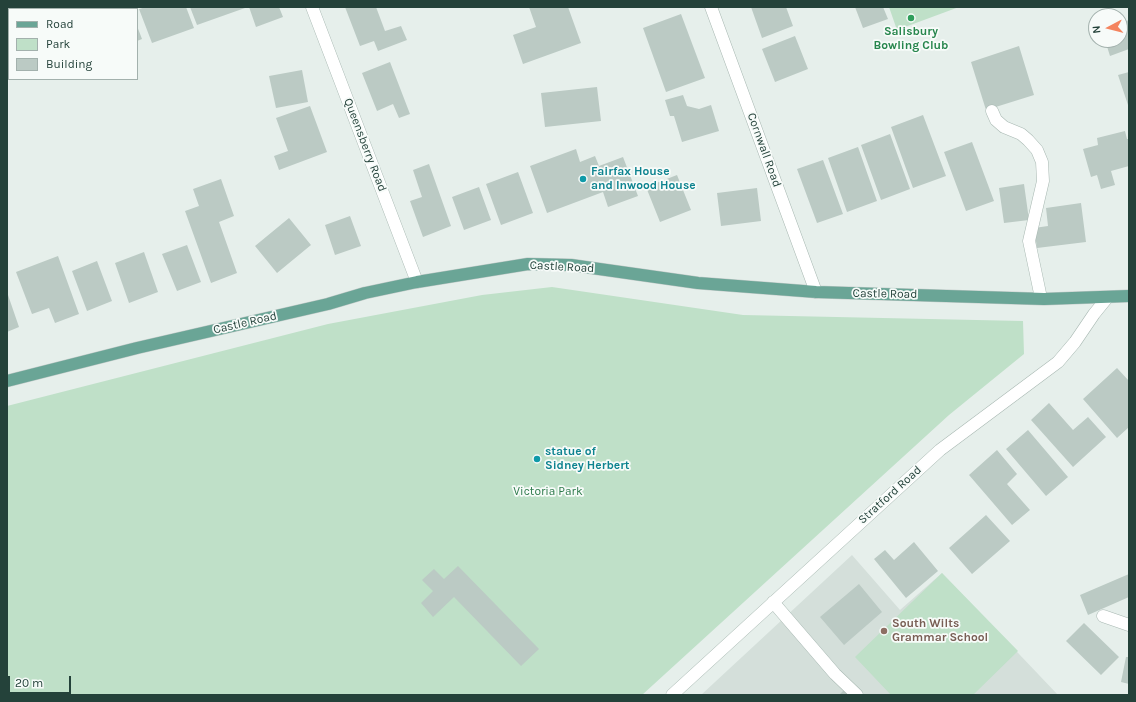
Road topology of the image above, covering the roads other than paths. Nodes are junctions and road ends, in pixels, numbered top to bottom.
1 (312, 7) edge
2 (711, 7) edge
3 (992, 111) dead end
4 (417, 282) junction
5 (816, 292) junction
6 (1129, 296) edge
7 (1041, 298) junction
8 (1107, 298) junction
9 (7, 381) edge
10 (774, 602) junction
11 (1103, 616) dead end
12 (1129, 625) edge
13 (672, 695) edge
14 (857, 695) edge

1 - 4 street, Queensberry Road
2 - 5 street, Cornwall Road
3 - 7 street
4 - 5 main road, Castle Road
4 - 9 main road, Castle Road
5 - 7 main road, Castle Road
6 - 8 main road, Castle Road
7 - 8 main road, Castle Road
8 - 10 street, Stratford Road
10 - 13 street, Stratford Road
10 - 14 street
11 - 12 street

